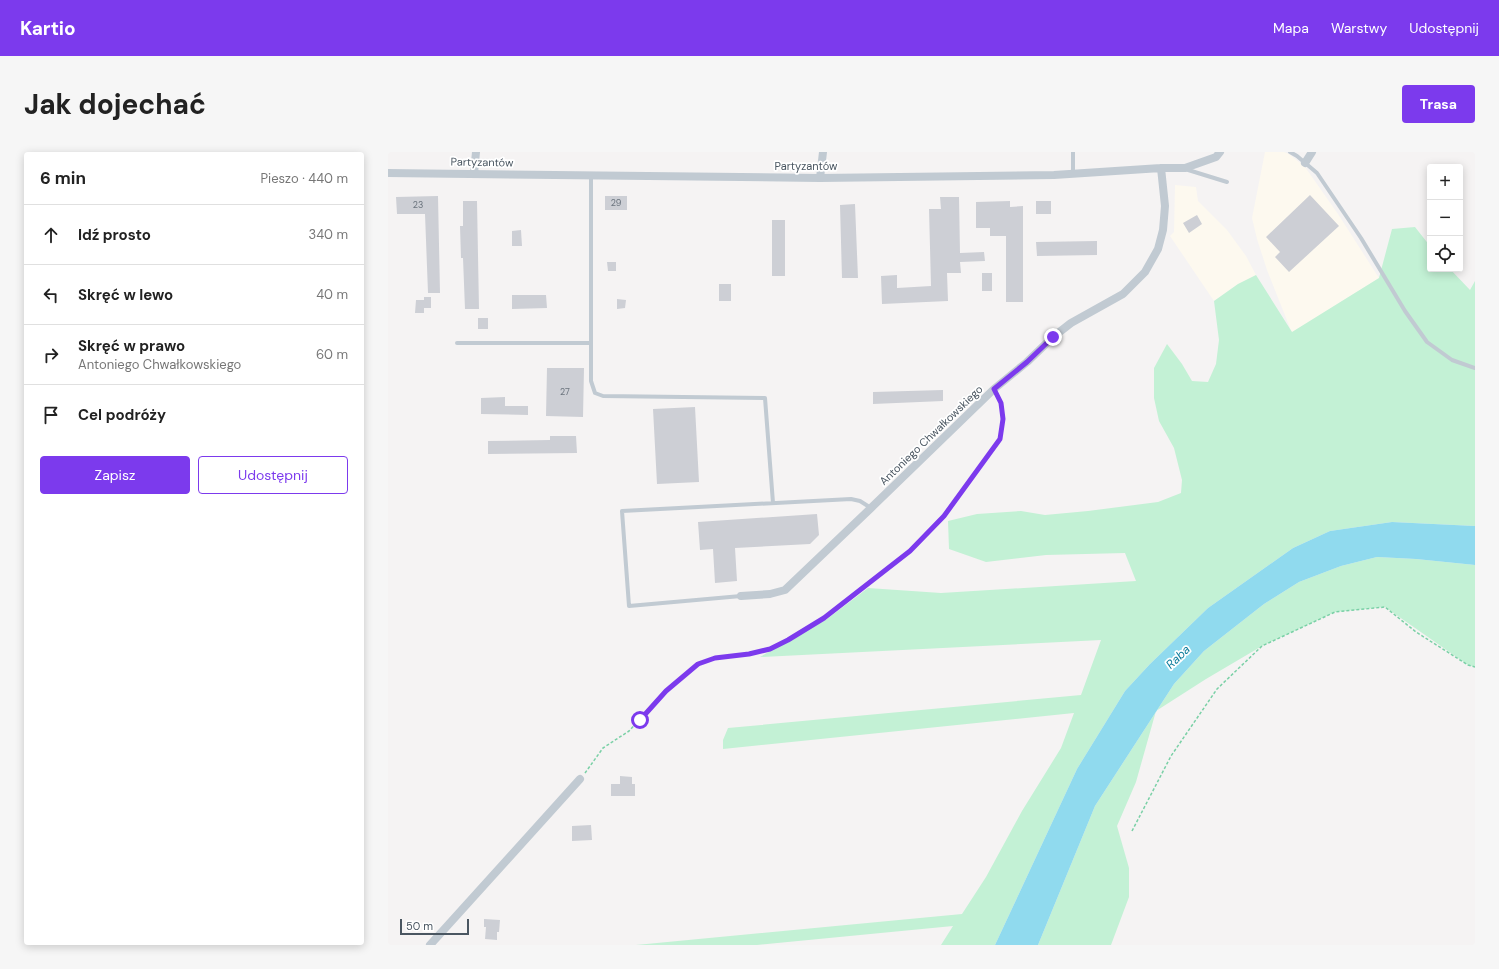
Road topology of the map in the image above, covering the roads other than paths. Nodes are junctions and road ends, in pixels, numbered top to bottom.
1 (476, 152) edge
2 (823, 152) edge
3 (1073, 152) edge
4 (1220, 152) edge
5 (1290, 152) edge
6 (1312, 152) edge
7 (1305, 163) junction
8 (1161, 168) junction
9 (1185, 168) junction
10 (388, 173) edge
11 (474, 173) junction
12 (1074, 174) junction
13 (591, 175) junction
14 (820, 178) junction
15 (1227, 182) dead end
16 (457, 343) dead end
17 (591, 343) junction
18 (1475, 368) edge
19 (773, 503) junction
20 (871, 508) junction
21 (741, 596) joint
22 (580, 779) road end
23 (430, 945) edge

1 - 11 street
2 - 14 street
3 - 12 lane
4 - 9 street, Partyzantów
5 - 7 lane
6 - 7 street
7 - 18 lane
8 - 9 street, Partyzantów
8 - 12 street, Partyzantów
8 - 20 street, Antoniego Chwałkowskiego
9 - 15 lane
10 - 11 street, Partyzantów
11 - 13 street, Partyzantów
12 - 14 street, Partyzantów
13 - 14 street, Partyzantów
13 - 17 lane
16 - 17 lane
17 - 19 lane
19 - 20 lane
19 - 21 lane
20 - 21 street, Antoniego Chwałkowskiego
22 - 23 street

